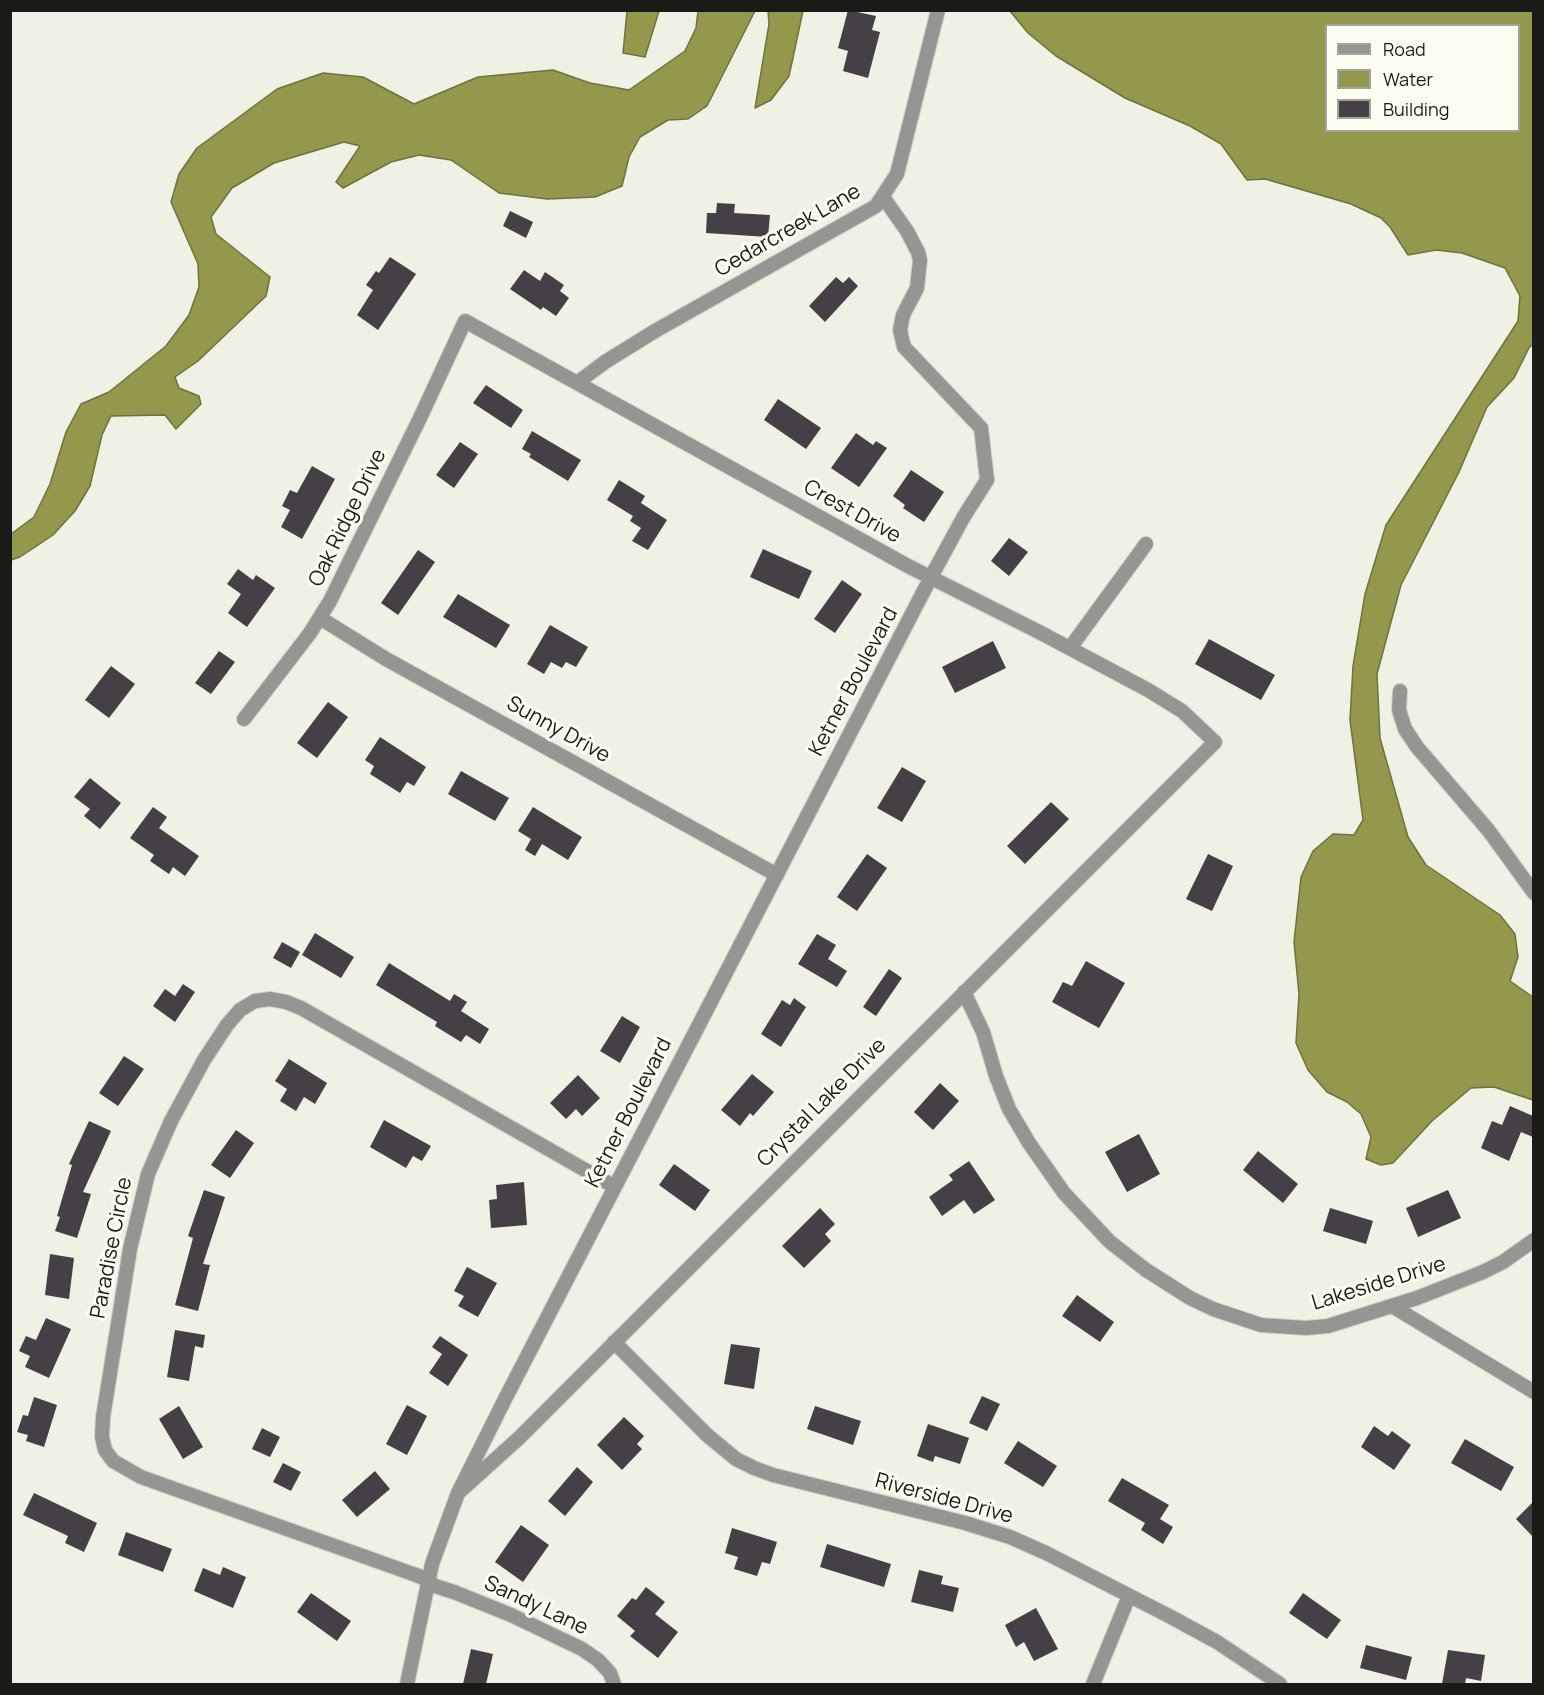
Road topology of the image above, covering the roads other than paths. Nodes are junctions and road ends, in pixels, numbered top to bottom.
1 (938, 10) edge
2 (883, 197) junction
3 (465, 321) joint
4 (577, 383) junction
5 (1146, 544) dead end
6 (931, 577) junction
7 (320, 618) junction
8 (1070, 648) junction
9 (1400, 691) dead end
10 (244, 719) dead end
11 (1215, 742) joint
12 (777, 875) junction
13 (1533, 892) edge
14 (964, 992) junction
15 (615, 1187) junction
16 (1533, 1240) edge
17 (1392, 1306) junction
18 (614, 1342) junction
19 (1533, 1392) edge
20 (458, 1493) junction
21 (428, 1580) junction
22 (1129, 1596) junction
23 (407, 1684) edge
24 (614, 1684) edge
25 (1093, 1684) edge
26 (1280, 1684) edge

1 - 2 street, Cedarcreek Lane
2 - 4 street, Cedarcreek Lane
2 - 6 street, Ketner Boulevard
3 - 4 street, Crest Drive
3 - 7 street, Oak Ridge Drive
4 - 6 street, Crest Drive
5 - 8 street
6 - 8 street, Crest Drive
6 - 12 street, Ketner Boulevard
7 - 10 street, Oak Ridge Drive
7 - 12 street, Sunny Drive
8 - 11 street, Crest Drive
9 - 13 street
11 - 14 street, Crystal Lake Drive
12 - 15 street, Ketner Boulevard
14 - 17 street, Lakeside Drive
14 - 18 street, Crystal Lake Drive
15 - 20 street, Ketner Boulevard
15 - 21 street, Paradise Circle
16 - 17 street, Lakeside Drive
17 - 19 street
18 - 20 street, Crystal Lake Drive
18 - 22 street, Riverside Drive
20 - 21 street, Ketner Boulevard
21 - 23 street, Ketner Boulevard
21 - 24 street, Sandy Lane
22 - 25 street
22 - 26 street, Riverside Drive

